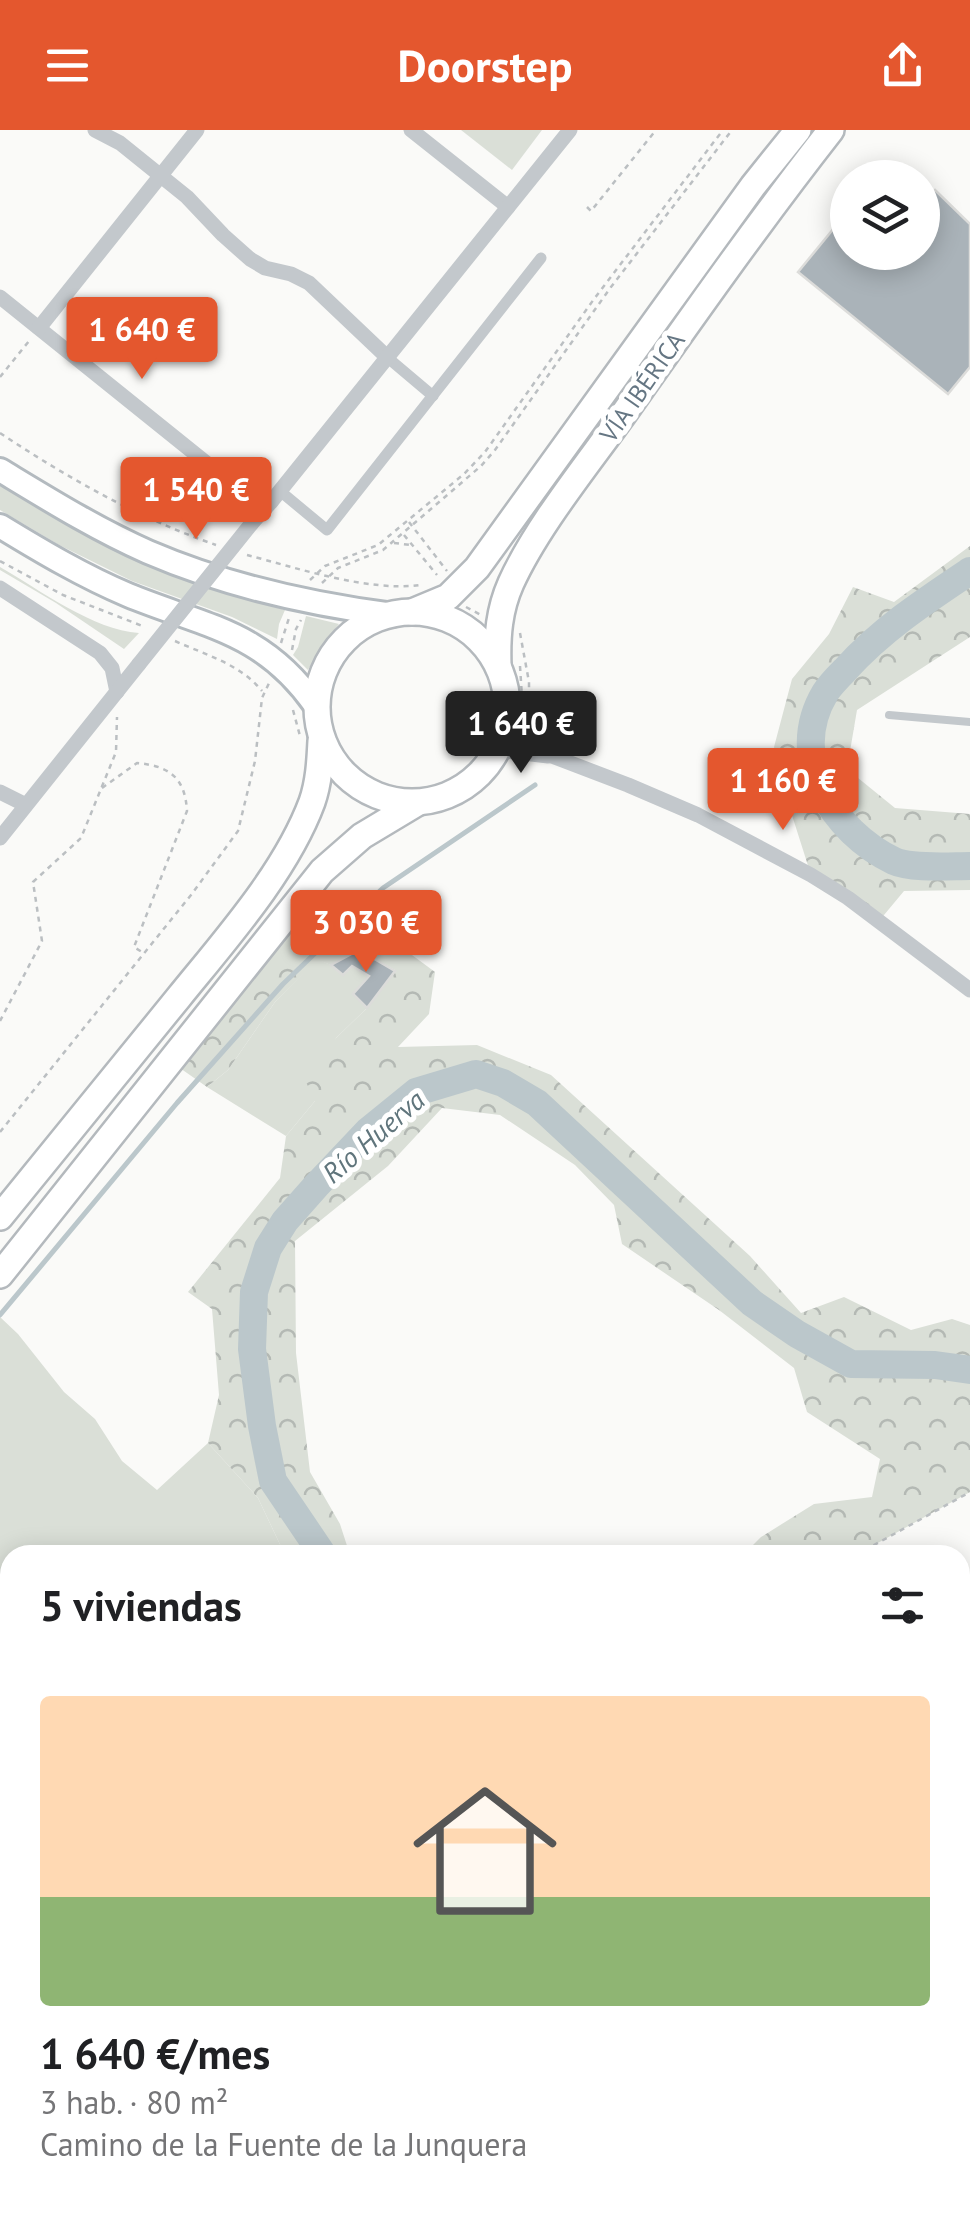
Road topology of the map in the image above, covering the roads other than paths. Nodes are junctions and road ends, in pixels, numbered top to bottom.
1 (95, 130) edge
2 (196, 130) edge
3 (411, 130) edge
4 (570, 130) edge
5 (798, 130) edge
6 (831, 130) edge
7 (160, 176) junction
8 (508, 207) junction
9 (541, 258) dead end
10 (0, 297) edge
11 (39, 328) junction
12 (388, 358) junction
13 (433, 396) junction
14 (0, 470) edge
15 (276, 497) junction
16 (0, 526) edge
17 (0, 588) edge
18 (400, 607) junction
19 (498, 664) junction
20 (117, 692) junction
21 (303, 705) junction
22 (890, 716) dead end
23 (506, 718) junction
24 (970, 722) edge
25 (311, 741) junction
26 (497, 750) junction
27 (552, 756) junction
28 (0, 792) edge
29 (417, 803) junction
30 (26, 804) junction
31 (0, 838) edge
32 (970, 990) edge
33 (0, 1217) edge
34 (0, 1276) edge

1 - 7 street
2 - 7 street
3 - 8 street
4 - 8 street
5 - 18 highway, VÍA IBÉRICA
6 - 19 highway, VÍA IBÉRICA
7 - 11 street
7 - 12 street
8 - 12 street
9 - 13 street
10 - 11 street
11 - 15 street
12 - 13 street
12 - 15 street
13 - 15 street
14 - 18 main road
15 - 20 street, bridge
16 - 21 main road
17 - 20 street
18 - 19 highway
18 - 21 highway, VÍA IBÉRICA
19 - 23 highway, VÍA IBÉRICA
20 - 30 street
21 - 25 highway
22 - 24 lane
23 - 26 highway
23 - 27 street
25 - 29 highway
25 - 33 highway
26 - 27 street
26 - 29 highway
27 - 32 street
28 - 30 street
29 - 34 highway
30 - 31 street

